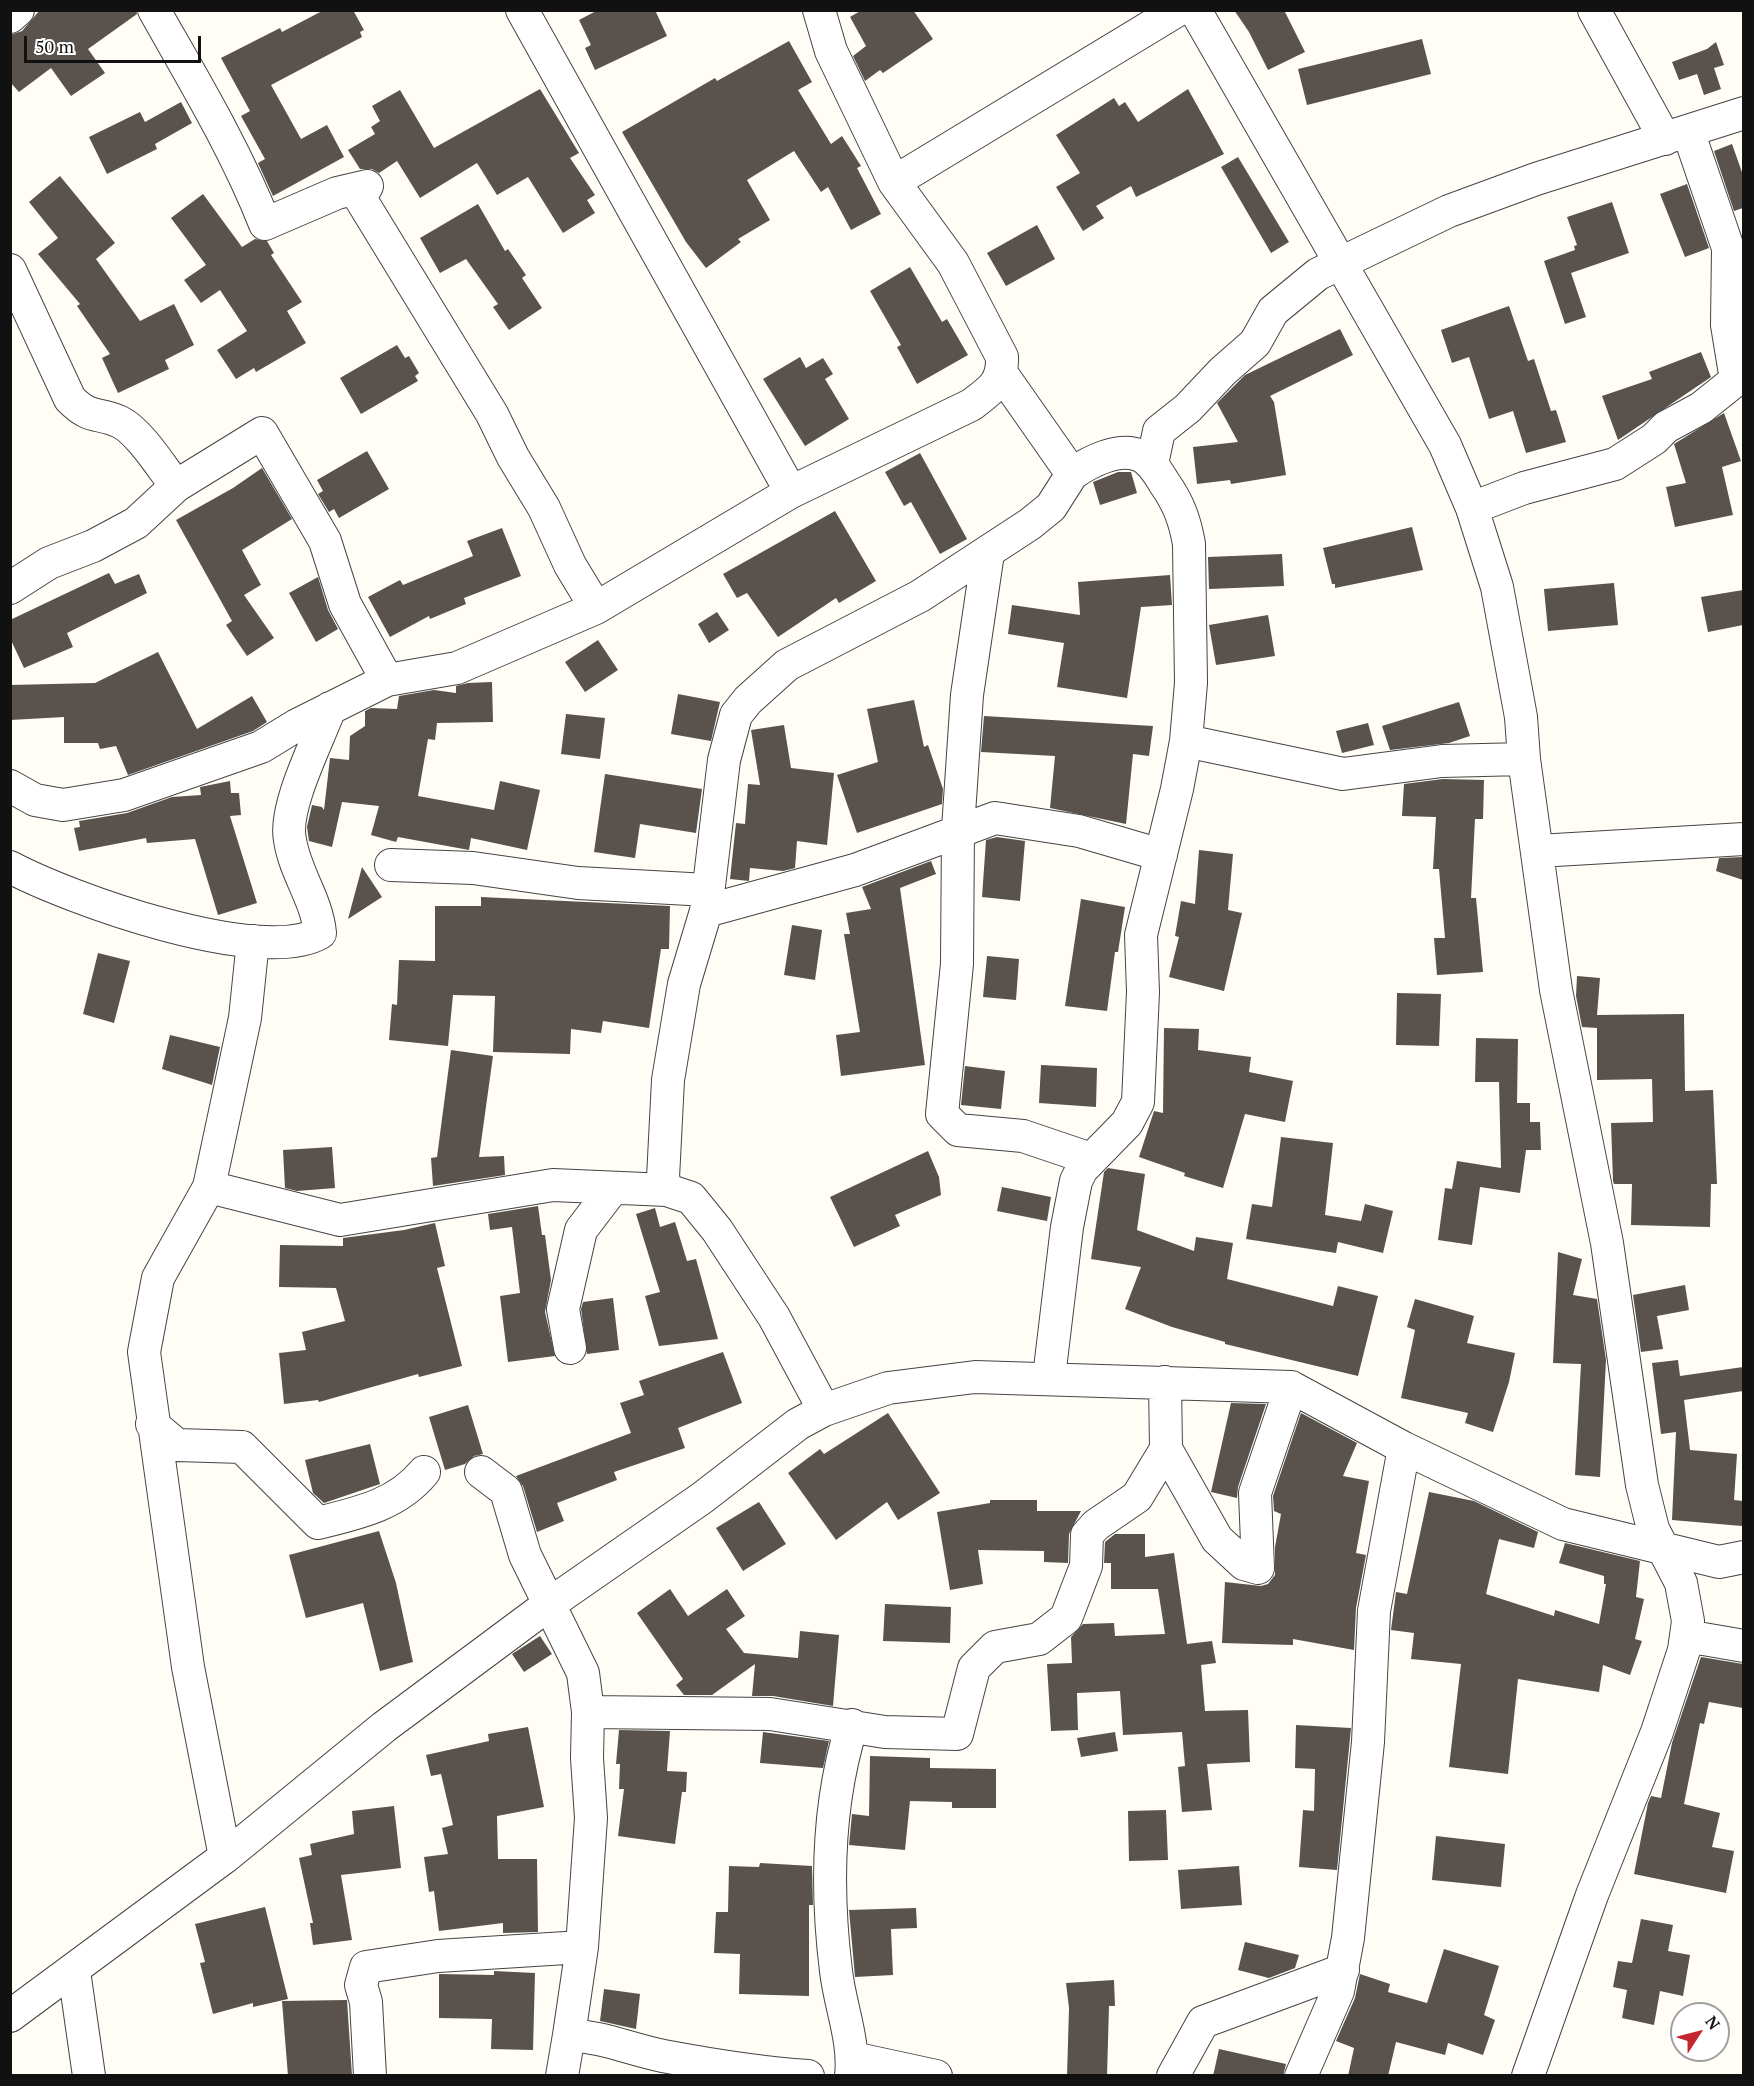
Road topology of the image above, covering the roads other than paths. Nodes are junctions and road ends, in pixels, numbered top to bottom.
1 (18, 10) edge
2 (154, 10) edge
3 (522, 10) edge
4 (819, 10) edge
5 (1178, 10) edge
6 (1195, 10) edge
7 (1594, 10) edge
8 (10, 16) edge
9 (1743, 113) edge
10 (1677, 135) junction
11 (894, 182) junction
12 (1341, 262) junction
13 (10, 270) edge
14 (18, 305) edge
15 (1002, 374) junction
16 (1138, 459) junction
17 (1072, 474) junction
18 (176, 486) junction
19 (791, 492) junction
20 (1472, 508) junction
21 (988, 553) junction
22 (10, 588) edge
23 (596, 608) junction
24 (387, 680) junction
25 (330, 708) junction
26 (1186, 741) junction
27 (1524, 759) junction
28 (10, 786) edge
29 (958, 829) junction
30 (1743, 839) edge
31 (1538, 851) junction
32 (1161, 855) junction
33 (391, 865) dead end
34 (10, 867) edge
35 (707, 901) junction
36 (253, 941) junction
37 (1091, 1159) junction
38 (209, 1187) junction
39 (613, 1188) junction
40 (667, 1191) junction
41 (570, 1348) dead end
42 (1049, 1377) junction
43 (1165, 1382) junction
44 (1291, 1386) junction
45 (824, 1410) junction
46 (152, 1424) junction
47 (1404, 1448) junction
48 (1166, 1449) junction
49 (424, 1472) dead end
50 (481, 1472) dead end
51 (1663, 1549) junction
52 (1743, 1557) edge
53 (548, 1605) junction
54 (1686, 1636) junction
55 (1743, 1646) edge
56 (588, 1712) junction
57 (852, 1725) junction
58 (225, 1857) junction
59 (582, 1947) junction
60 (1342, 1970) junction
61 (74, 1971) junction
62 (10, 2016) edge
63 (569, 2035) junction
64 (852, 2067) edge
65 (89, 2076) edge
66 (370, 2076) edge
67 (562, 2076) edge
68 (808, 2076) edge
69 (936, 2076) edge
70 (1173, 2076) edge
71 (1301, 2076) edge
72 (1528, 2076) edge

1 - 8 street
2 - 23 street
3 - 19 street
4 - 11 street
5 - 11 street
6 - 12 street
7 - 10 street
9 - 10 street
10 - 12 street
10 - 20 street
11 - 15 street
12 - 16 street
12 - 20 street
13 - 14 street
14 - 18 street
15 - 17 street
15 - 19 street
16 - 17 street
16 - 26 street
17 - 21 street
18 - 22 street
18 - 24 street
19 - 23 street
20 - 27 street
21 - 29 street
21 - 35 street
23 - 24 street
24 - 25 street
25 - 28 street
25 - 36 street
26 - 27 street
26 - 32 street
27 - 31 street
29 - 32 street
29 - 35 street
29 - 37 street
30 - 31 street
31 - 51 street
32 - 37 street
33 - 35 street
34 - 36 street
35 - 40 street
36 - 38 street
37 - 42 street
38 - 39 street
38 - 46 street
39 - 40 street
39 - 41 street
40 - 45 street
42 - 43 street
42 - 45 street
43 - 44 street
43 - 48 street
44 - 47 street
44 - 48 street
45 - 53 street
46 - 49 street
46 - 58 street
47 - 51 street
47 - 60 street
48 - 57 street
50 - 53 street
51 - 52 street
51 - 54 street
53 - 56 street
53 - 58 street
54 - 55 street
54 - 72 street
56 - 57 street
56 - 59 street
57 - 64 street
58 - 61 street
59 - 63 street
59 - 66 street
60 - 70 street
60 - 71 street
61 - 62 street
61 - 65 street
63 - 67 street
63 - 68 street
64 - 69 street

